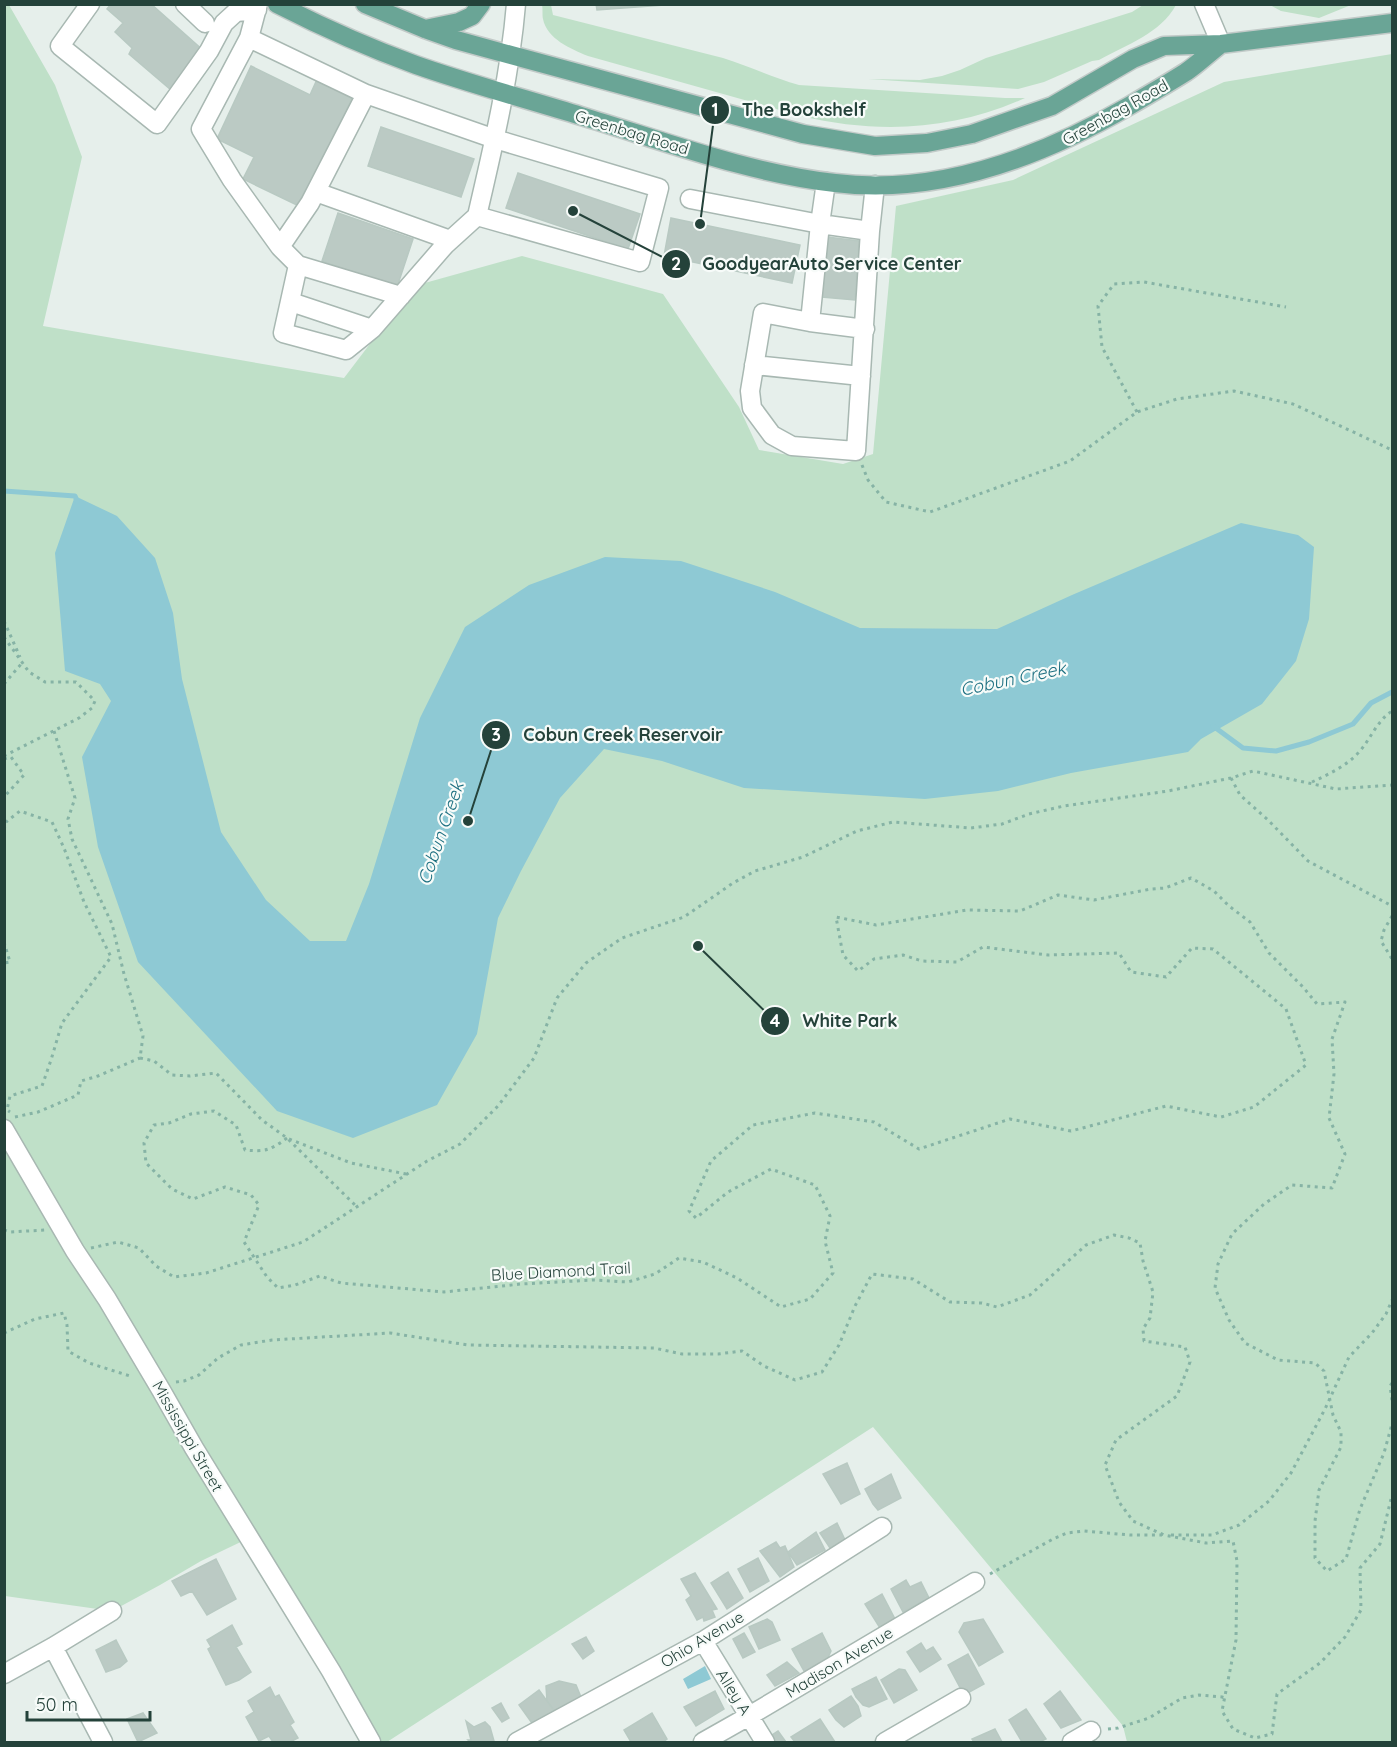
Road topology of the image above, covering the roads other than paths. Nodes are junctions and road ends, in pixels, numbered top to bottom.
1 (90, 4) edge
2 (185, 4) edge
3 (277, 4) edge
4 (365, 4) edge
5 (481, 4) edge
6 (516, 4) edge
7 (1204, 4) edge
8 (257, 7) edge
9 (205, 22) dead end
10 (1392, 23) edge
11 (425, 29) junction
12 (249, 38) junction
13 (1221, 44) junction
14 (511, 55) junction
15 (503, 92) junction
16 (366, 94) junction
17 (495, 139) junction
18 (826, 182) junction
19 (875, 185) junction
20 (316, 192) junction
21 (690, 199) dead end
22 (477, 216) junction
23 (820, 224) junction
24 (870, 231) junction
25 (450, 240) junction
26 (280, 246) junction
27 (298, 266) junction
28 (401, 296) junction
29 (291, 302) junction
30 (810, 322) junction
31 (865, 328) junction
32 (372, 329) junction
33 (754, 365) junction
34 (861, 375) junction
35 (4, 1129) edge
36 (882, 1527) dead end
37 (975, 1582) road end
38 (112, 1611) dead end
39 (703, 1641) junction
40 (53, 1647) junction
41 (4, 1674) edge
42 (961, 1698) dead end
43 (749, 1716) junction
44 (1091, 1731) road end
45 (103, 1743) edge
46 (371, 1743) edge
47 (517, 1743) edge
48 (703, 1743) edge
49 (765, 1743) edge
50 (885, 1743) edge
51 (1072, 1743) edge

1 - 8 street
2 - 9 street
3 - 15 main road, Greenbag Road
4 - 11 main road
5 - 11 main road
6 - 14 street
7 - 13 street
8 - 12 street
10 - 13 main road
11 - 14 main road
12 - 16 street
12 - 26 street
13 - 14 main road
13 - 19 main road, Greenbag Road
14 - 15 street
15 - 17 street
15 - 18 main road, Greenbag Road
16 - 17 street
16 - 20 street
17 - 22 street
17 - 22 street
18 - 19 main road, Greenbag Road
18 - 23 street
19 - 24 street
20 - 25 street
20 - 26 street
21 - 23 street
22 - 25 street
23 - 24 street
23 - 30 street
24 - 31 street
25 - 28 street
26 - 27 street
27 - 28 street
27 - 29 street
28 - 32 street
29 - 32 street
29 - 32 street
30 - 31 street
30 - 33 street
31 - 34 street
33 - 34 street
33 - 34 street
35 - 46 street, Mississippi Street
36 - 39 street, Ohio Avenue
37 - 43 street, Madison Avenue
38 - 40 street
39 - 43 street, Alley A
39 - 47 street, Ohio Avenue
40 - 41 street
40 - 45 street
42 - 50 street
43 - 48 street, Madison Avenue
43 - 49 street, Alley A
44 - 51 street

